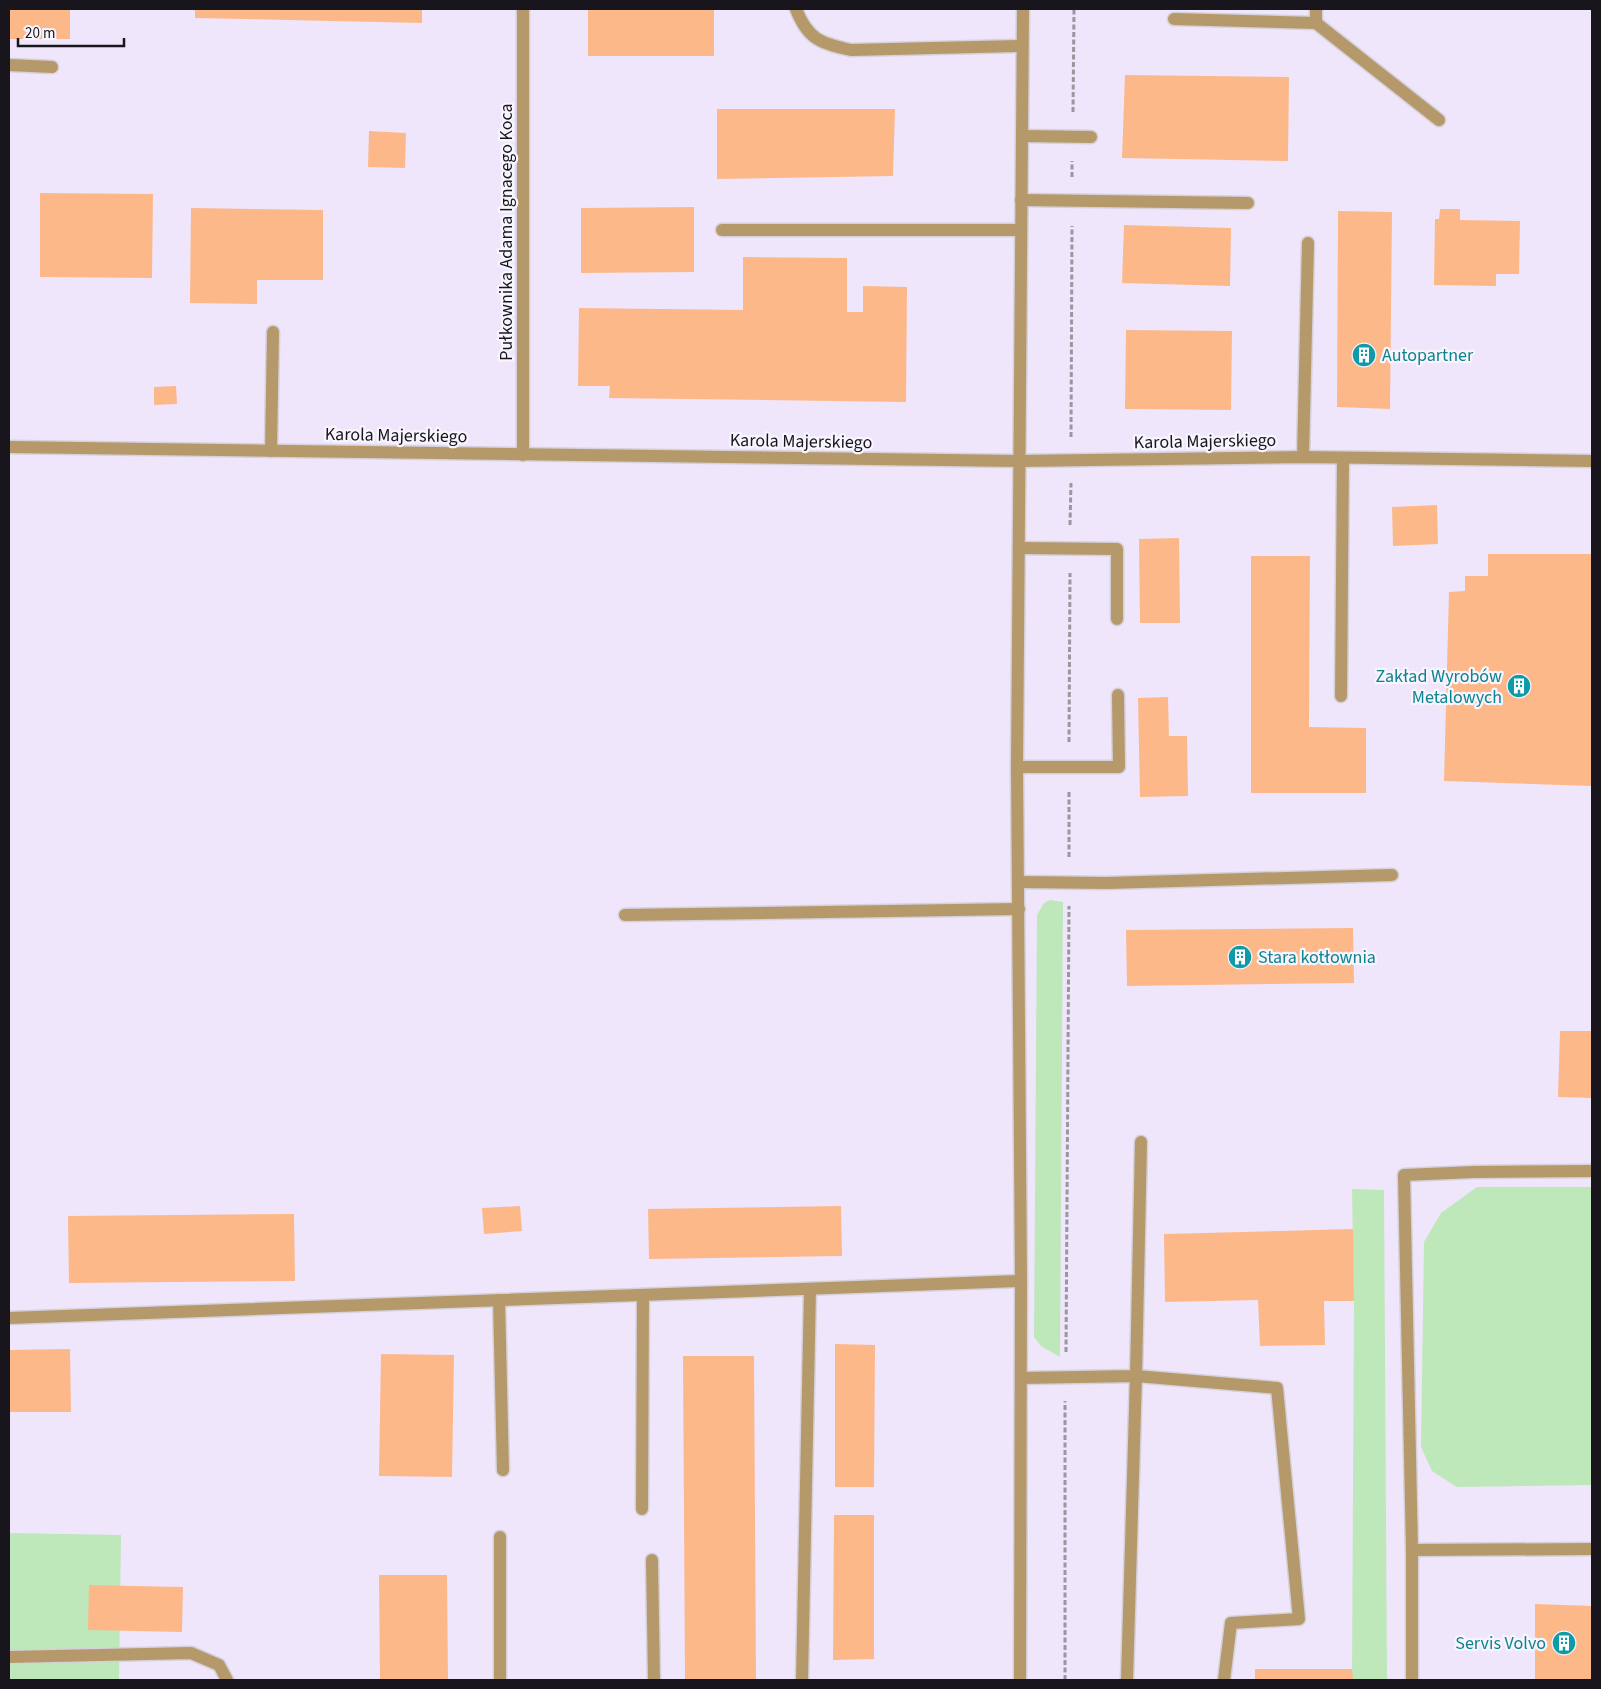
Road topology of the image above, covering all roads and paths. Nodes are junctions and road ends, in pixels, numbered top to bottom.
1 (523, 9) edge
2 (796, 9) edge
3 (1023, 9) edge
4 (1074, 9) edge
5 (1316, 9) edge
6 (1174, 19) dead end
7 (1316, 23) junction
8 (1022, 46) junction
9 (9, 65) edge
10 (52, 67) dead end
11 (1439, 120) dead end
12 (1022, 136) junction
13 (1072, 137) junction
14 (1091, 137) dead end
15 (1021, 200) junction
16 (1072, 201) junction
17 (1248, 204) dead end
18 (722, 230) dead end
19 (1021, 230) junction
20 (1308, 243) dead end
21 (272, 332) dead end
22 (9, 448) edge
23 (271, 451) junction
24 (523, 455) junction
25 (1303, 457) junction
26 (1343, 458) junction
27 (1071, 460) junction
28 (1019, 461) junction
29 (1592, 461) edge
30 (1019, 548) junction
31 (1070, 549) junction
32 (1117, 619) dead end
33 (1118, 695) dead end
34 (1341, 696) dead end
35 (1069, 766) junction
36 (1017, 767) junction
37 (1392, 875) dead end
38 (1019, 882) junction
39 (1069, 882) junction
40 (1019, 909) junction
41 (626, 915) dead end
42 (1141, 1142) dead end
43 (1592, 1170) edge
44 (1021, 1281) junction
45 (810, 1289) junction
46 (643, 1295) junction
47 (499, 1300) junction
48 (9, 1318) edge
49 (1136, 1376) junction
50 (1066, 1377) junction
51 (1021, 1378) junction
52 (503, 1470) dead end
53 (642, 1509) dead end
54 (500, 1537) dead end
55 (1592, 1549) edge
56 (1412, 1550) junction
57 (652, 1560) dead end
58 (9, 1657) edge
59 (227, 1680) edge
60 (500, 1680) edge
61 (654, 1680) edge
62 (802, 1680) edge
63 (1020, 1680) edge
64 (1064, 1680) edge
65 (1127, 1680) edge
66 (1224, 1680) edge
67 (1412, 1680) edge

1 - 24 street, Pułkownika Adama Ignacego Koca
2 - 8 street
3 - 8 street
4 - 13 path
5 - 7 street
6 - 7 street
7 - 11 street
8 - 12 street
9 - 10 street
12 - 13 street
12 - 15 street
13 - 14 street
13 - 16 path
15 - 16 street
15 - 19 street
16 - 17 street
16 - 27 path
18 - 19 street
19 - 28 street
20 - 25 street
21 - 23 street
22 - 23 street, Karola Majerskiego
23 - 24 street, Karola Majerskiego
24 - 28 street, Karola Majerskiego
25 - 26 street, Karola Majerskiego
25 - 27 street, Karola Majerskiego
26 - 29 street, Karola Majerskiego
26 - 34 street
27 - 28 street, Karola Majerskiego
27 - 31 path
28 - 30 street
30 - 31 street
30 - 36 street
31 - 32 street
31 - 35 path
33 - 35 street
35 - 36 street
35 - 39 path
36 - 38 street
37 - 39 street
38 - 39 street
38 - 40 street
39 - 50 path
40 - 41 street
40 - 44 street
42 - 49 street
43 - 56 street
44 - 45 street
44 - 51 street
45 - 46 street
45 - 62 street
46 - 47 street
46 - 53 street
47 - 48 street
47 - 52 street
49 - 50 street
49 - 65 street
49 - 66 street
50 - 51 street
50 - 64 path
51 - 63 street
54 - 60 street
55 - 56 street
56 - 67 street
57 - 61 street
58 - 59 street

